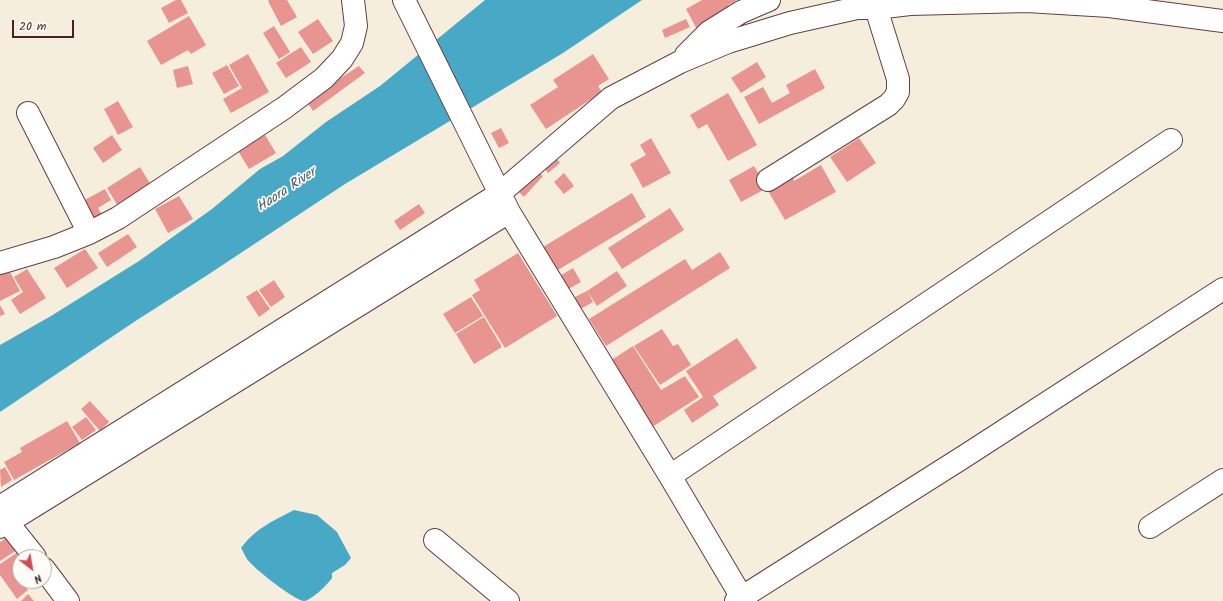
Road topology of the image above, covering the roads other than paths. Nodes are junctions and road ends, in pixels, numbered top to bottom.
1 (353, 0) edge
2 (404, 0) edge
3 (769, 0) edge
4 (876, 8) junction
5 (1223, 20) edge
6 (680, 62) junction
7 (28, 113) dead end
8 (1171, 140) dead end
9 (768, 180) dead end
10 (504, 203) junction
11 (89, 233) junction
12 (0, 263) edge
13 (1223, 289) edge
14 (670, 476) junction
15 (1223, 480) edge
16 (2, 518) edge
17 (1150, 526) dead end
18 (435, 540) dead end
19 (28, 549) edge
20 (52, 580) edge
21 (741, 600) edge
22 (68, 601) edge
23 (508, 601) edge

1 - 11 street
2 - 10 street
3 - 6 street
4 - 5 street
4 - 6 street
4 - 9 street
6 - 10 street
7 - 11 street
8 - 14 street
10 - 14 street
10 - 16 street
11 - 12 street
13 - 21 street
14 - 21 street
15 - 17 street
16 - 19 street
18 - 23 street
20 - 22 street

